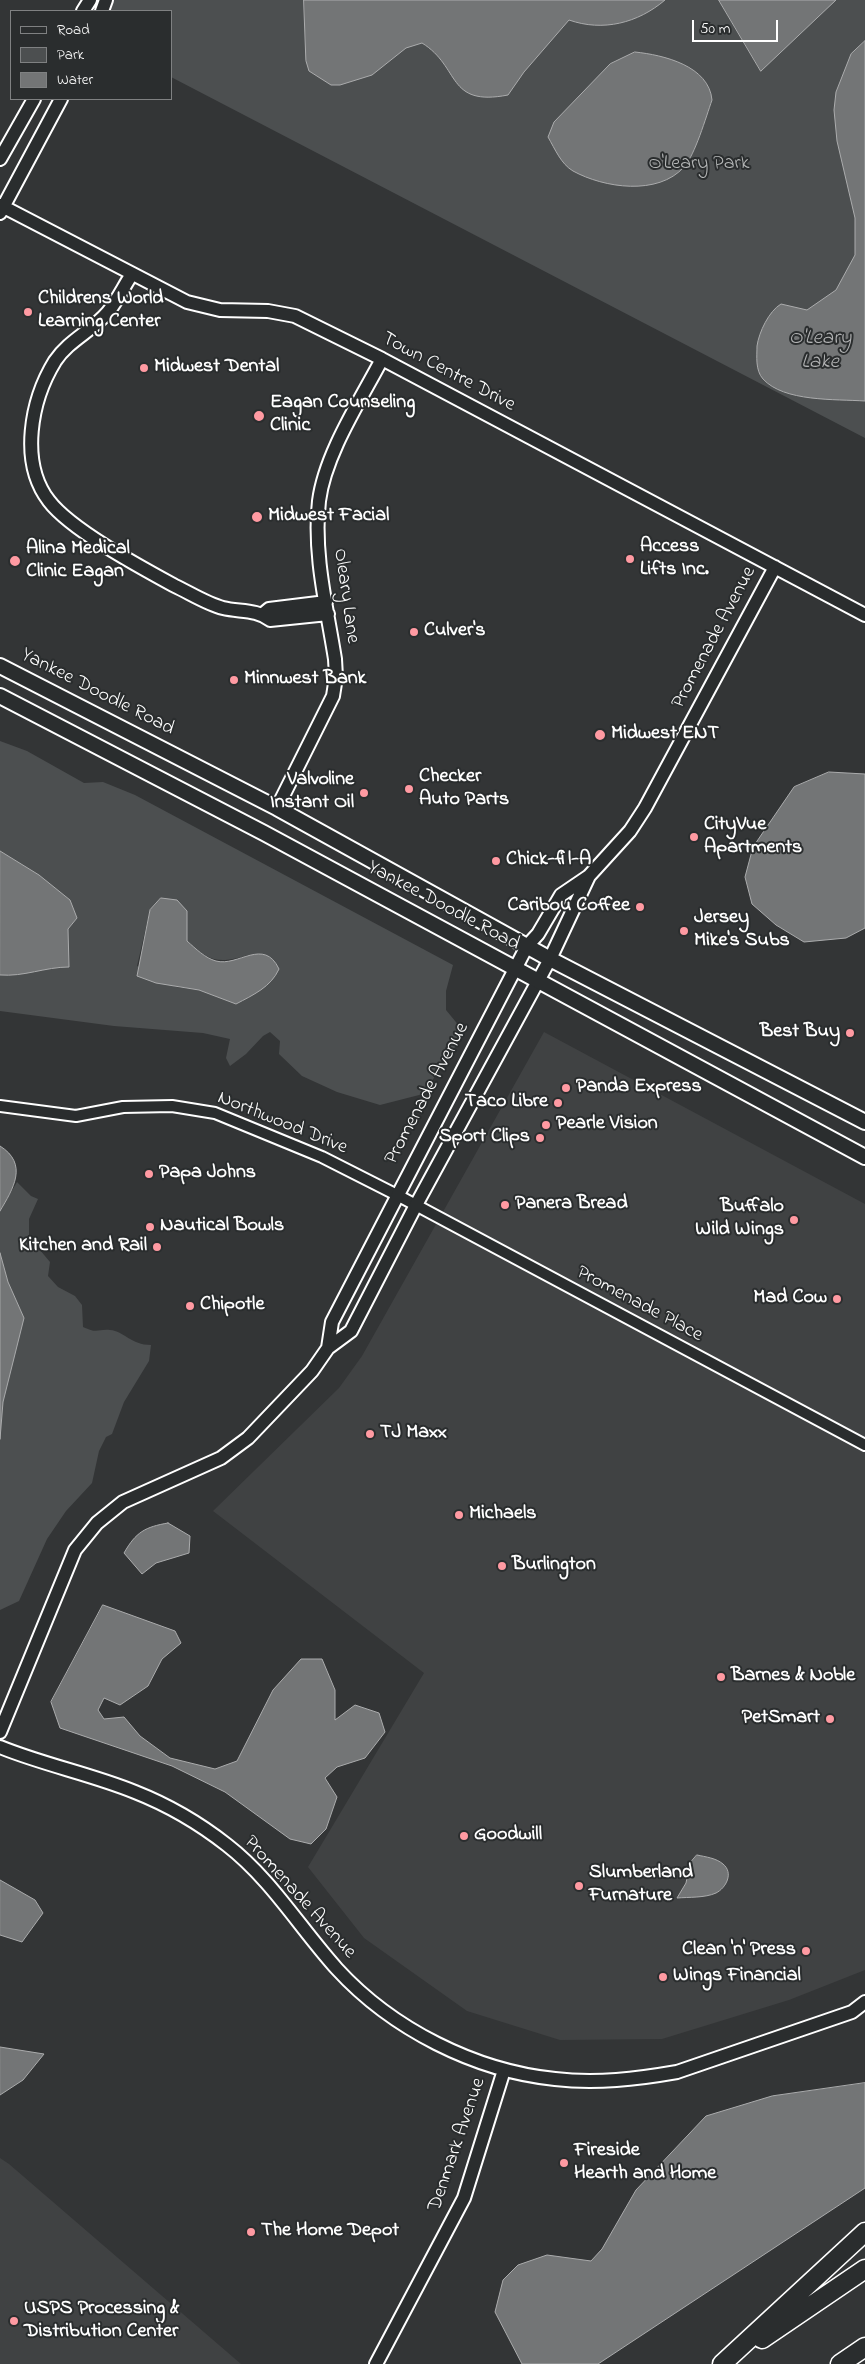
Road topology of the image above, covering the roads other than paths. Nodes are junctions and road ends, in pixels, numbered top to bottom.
1 (33, 100) edge
2 (60, 100) edge
3 (0, 159) edge
4 (1, 208) edge
5 (132, 274) junction
6 (382, 359) junction
7 (775, 567) junction
8 (327, 608) junction
9 (865, 614) edge
10 (0, 666) edge
11 (0, 696) edge
12 (277, 808) junction
13 (589, 876) junction
14 (527, 946) junction
15 (550, 959) junction
16 (515, 969) junction
17 (538, 982) junction
18 (0, 1106) edge
19 (865, 1122) edge
20 (831, 1139) junction
21 (865, 1153) edge
22 (865, 1157) edge
23 (397, 1195) junction
24 (416, 1205) junction
25 (328, 1348) junction
26 (865, 1445) edge
27 (0, 1732) edge
28 (0, 1748) edge
29 (865, 2002) edge
30 (858, 2011) edge
31 (504, 2070) junction
32 (865, 2232) edge
33 (865, 2269) edge
34 (865, 2347) edge
35 (376, 2364) edge
36 (723, 2364) edge
37 (840, 2364) edge

1 - 3 street
2 - 4 street
4 - 5 street, Town Centre Drive
5 - 6 street, Town Centre Drive
5 - 8 street
6 - 7 street, Town Centre Drive
6 - 8 street, Oleary Lane
7 - 9 street, Town Centre Drive
7 - 13 street, Promenade Avenue
8 - 12 street, Oleary Lane
10 - 12 main road, Yankee Doodle Road
11 - 16 main road, Yankee Doodle Road
12 - 14 main road, Yankee Doodle Road
13 - 14 street, Promenade Avenue
13 - 15 street, Promenade Avenue
14 - 15 main road, Yankee Doodle Road
14 - 16 street, Promenade Avenue
15 - 17 street, Promenade Avenue
15 - 19 main road, Yankee Doodle Road
16 - 17 main road, Yankee Doodle Road
16 - 23 street, Promenade Avenue
17 - 20 main road, Yankee Doodle Road
17 - 24 street, Promenade Avenue
18 - 23 street, Northwood Drive
20 - 21 main road
20 - 22 main road, Yankee Doodle Road
23 - 24 street, Promenade Place
23 - 25 street, Promenade Avenue
24 - 25 street, Promenade Avenue
24 - 26 street, Promenade Place
25 - 27 street, Promenade Avenue
28 - 31 street, Promenade Avenue
29 - 30 street, Denmark Avenue
30 - 31 street, Denmark Avenue
31 - 35 street, Denmark Avenue
32 - 36 highway
33 - 36 highway
34 - 37 highway

